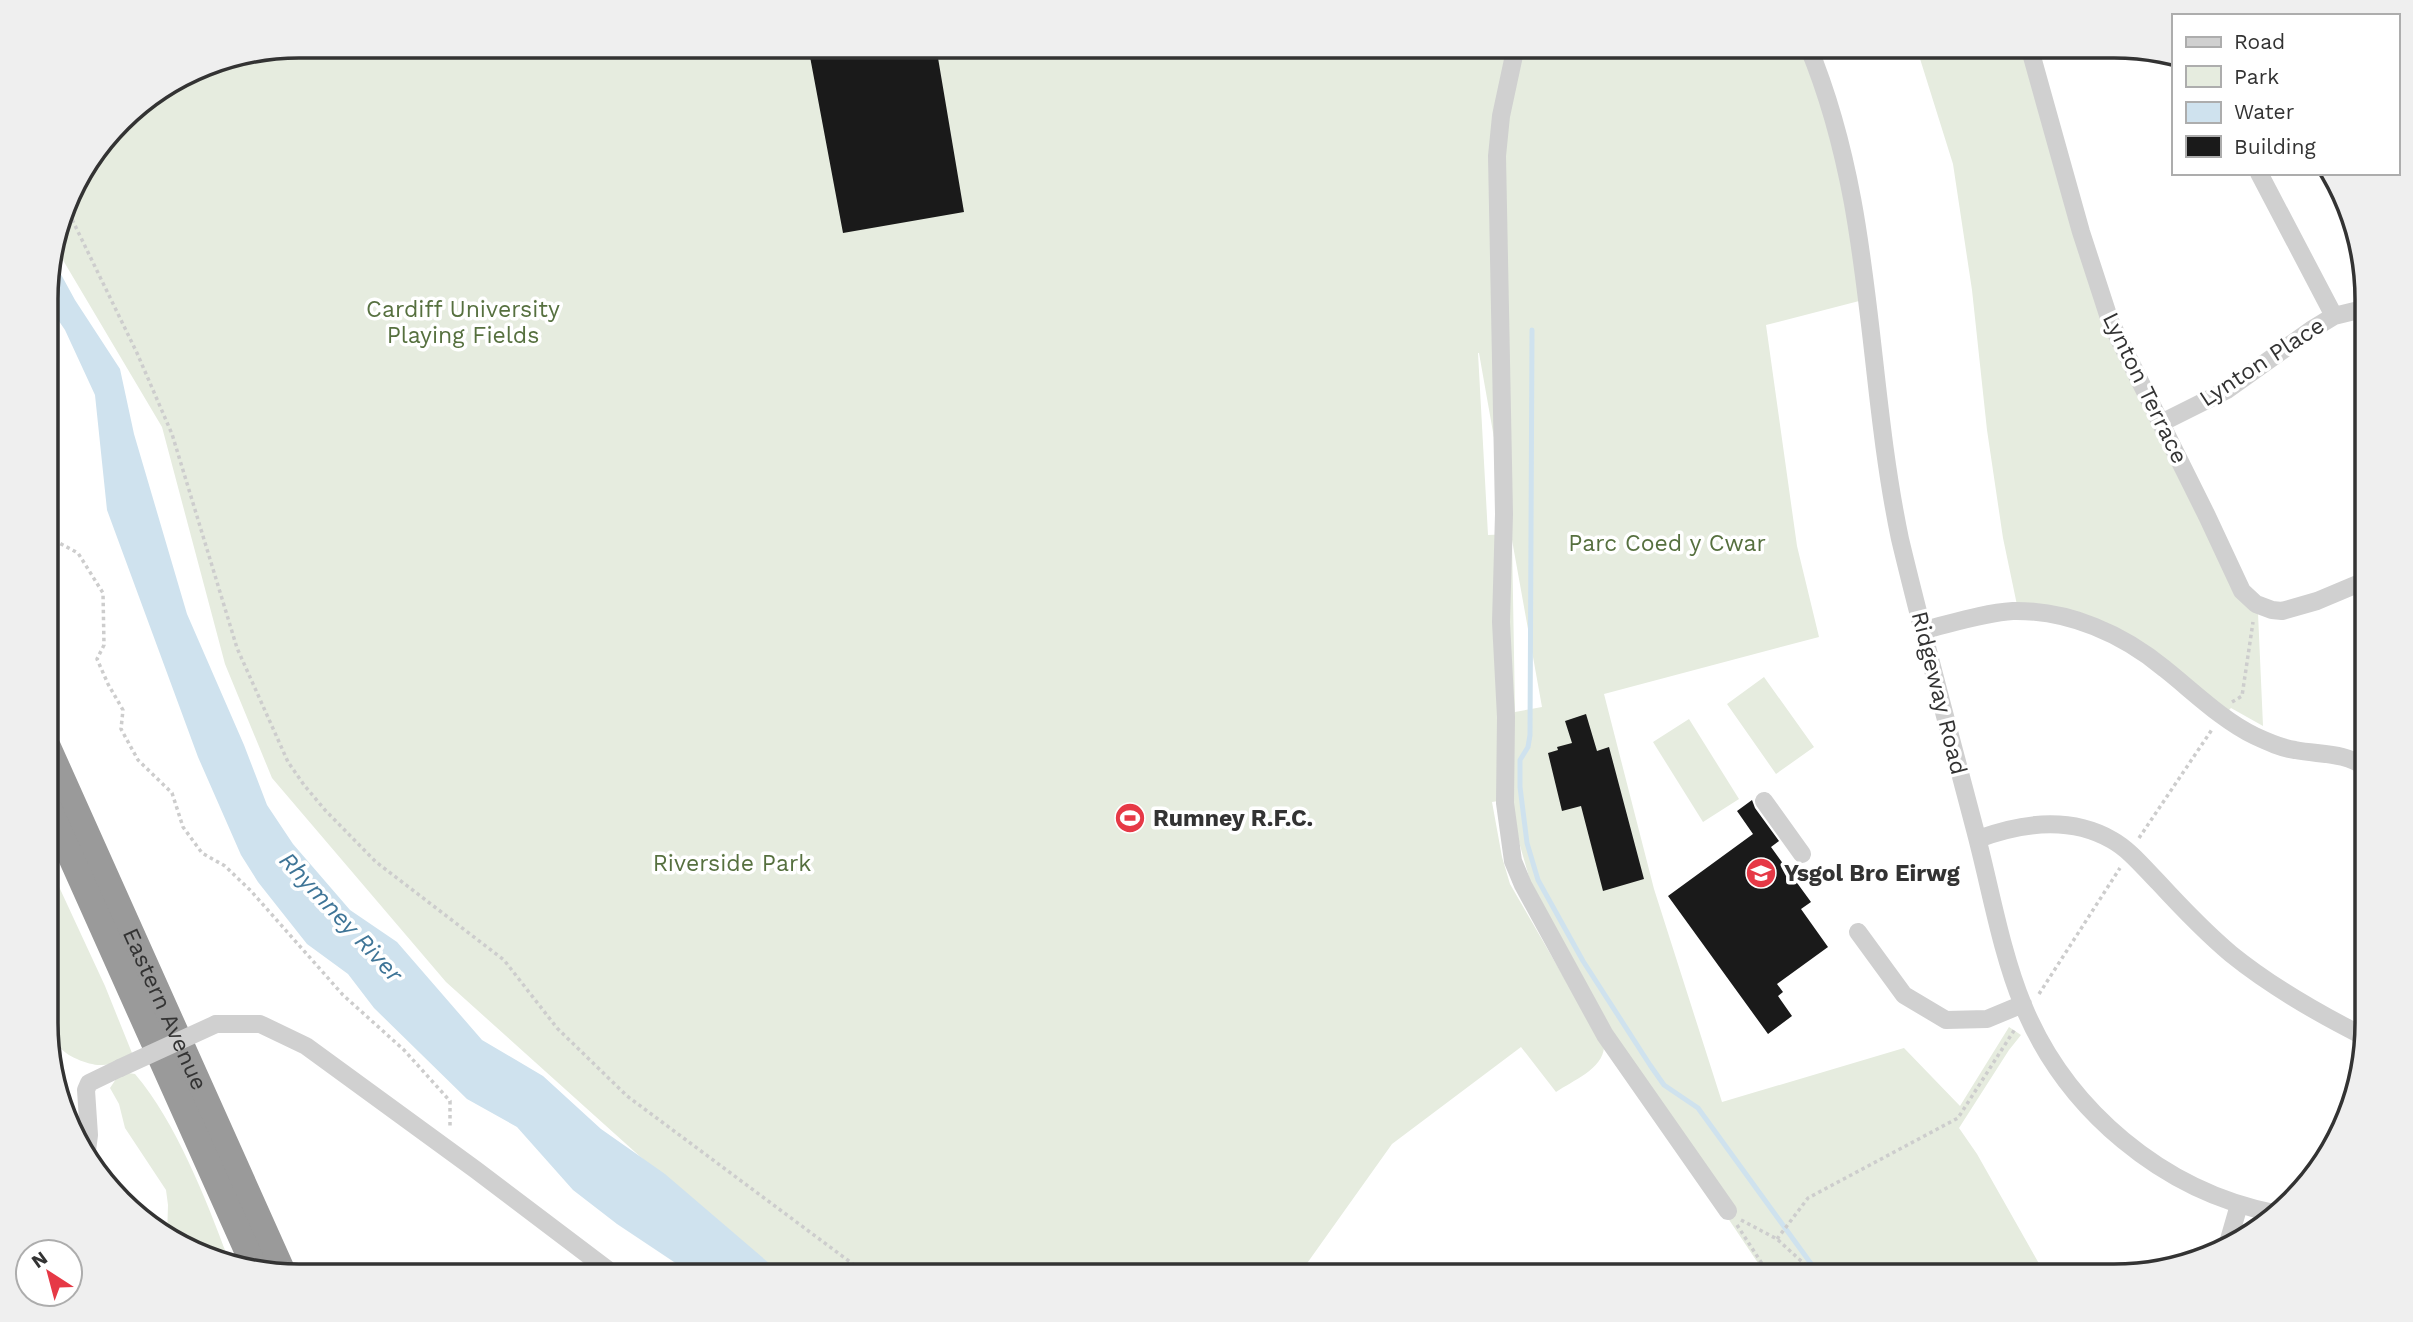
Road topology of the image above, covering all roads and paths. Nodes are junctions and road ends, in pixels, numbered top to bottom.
1 (1513, 58) edge
2 (1812, 58) edge
3 (2032, 58) edge
4 (2260, 175) edge
5 (72, 219) edge
6 (2355, 311) edge
7 (2334, 316) junction
8 (2161, 423) junction
9 (58, 542) edge
10 (2355, 585) edge
11 (2256, 604) junction
12 (1924, 630) junction
13 (2222, 716) junction
14 (2355, 761) edge
15 (58, 769) edge
16 (1764, 801) dead end
17 (58, 828) edge
18 (1978, 839) junction
19 (2130, 853) junction
20 (1802, 854) dead end
21 (1858, 932) dead end
22 (2025, 1008) junction
23 (2355, 1032) edge
24 (88, 1140) edge
25 (451, 1152) junction
26 (2239, 1205) junction
27 (1728, 1211) junction
28 (2264, 1211) edge
29 (2231, 1234) edge
30 (1777, 1239) junction
31 (251, 1260) edge
32 (279, 1264) edge
33 (600, 1264) edge
34 (853, 1264) edge
35 (1762, 1264) edge
36 (1804, 1264) edge

1 - 27 street
2 - 12 street, Ridgeway Road
3 - 8 street, Lynton Terrace
4 - 7 street
5 - 34 path
6 - 7 street, Lynton Place
7 - 8 street, Lynton Place
8 - 11 street, Lynton Terrace
9 - 25 path
10 - 11 street
11 - 13 path
12 - 13 street
12 - 18 street, Ridgeway Road
13 - 14 street
13 - 19 path
15 - 32 highway, Eastern Avenue
16 - 20 street
17 - 31 highway, Eastern Avenue
18 - 19 street
18 - 22 street, Ridgeway Road
19 - 22 path
19 - 23 street
21 - 22 street
22 - 26 street, Ridgeway Road
22 - 30 path
24 - 25 street, bridge
25 - 33 street
26 - 28 street, Ridgeway Road
26 - 29 street
27 - 30 path
27 - 35 path
30 - 36 path

